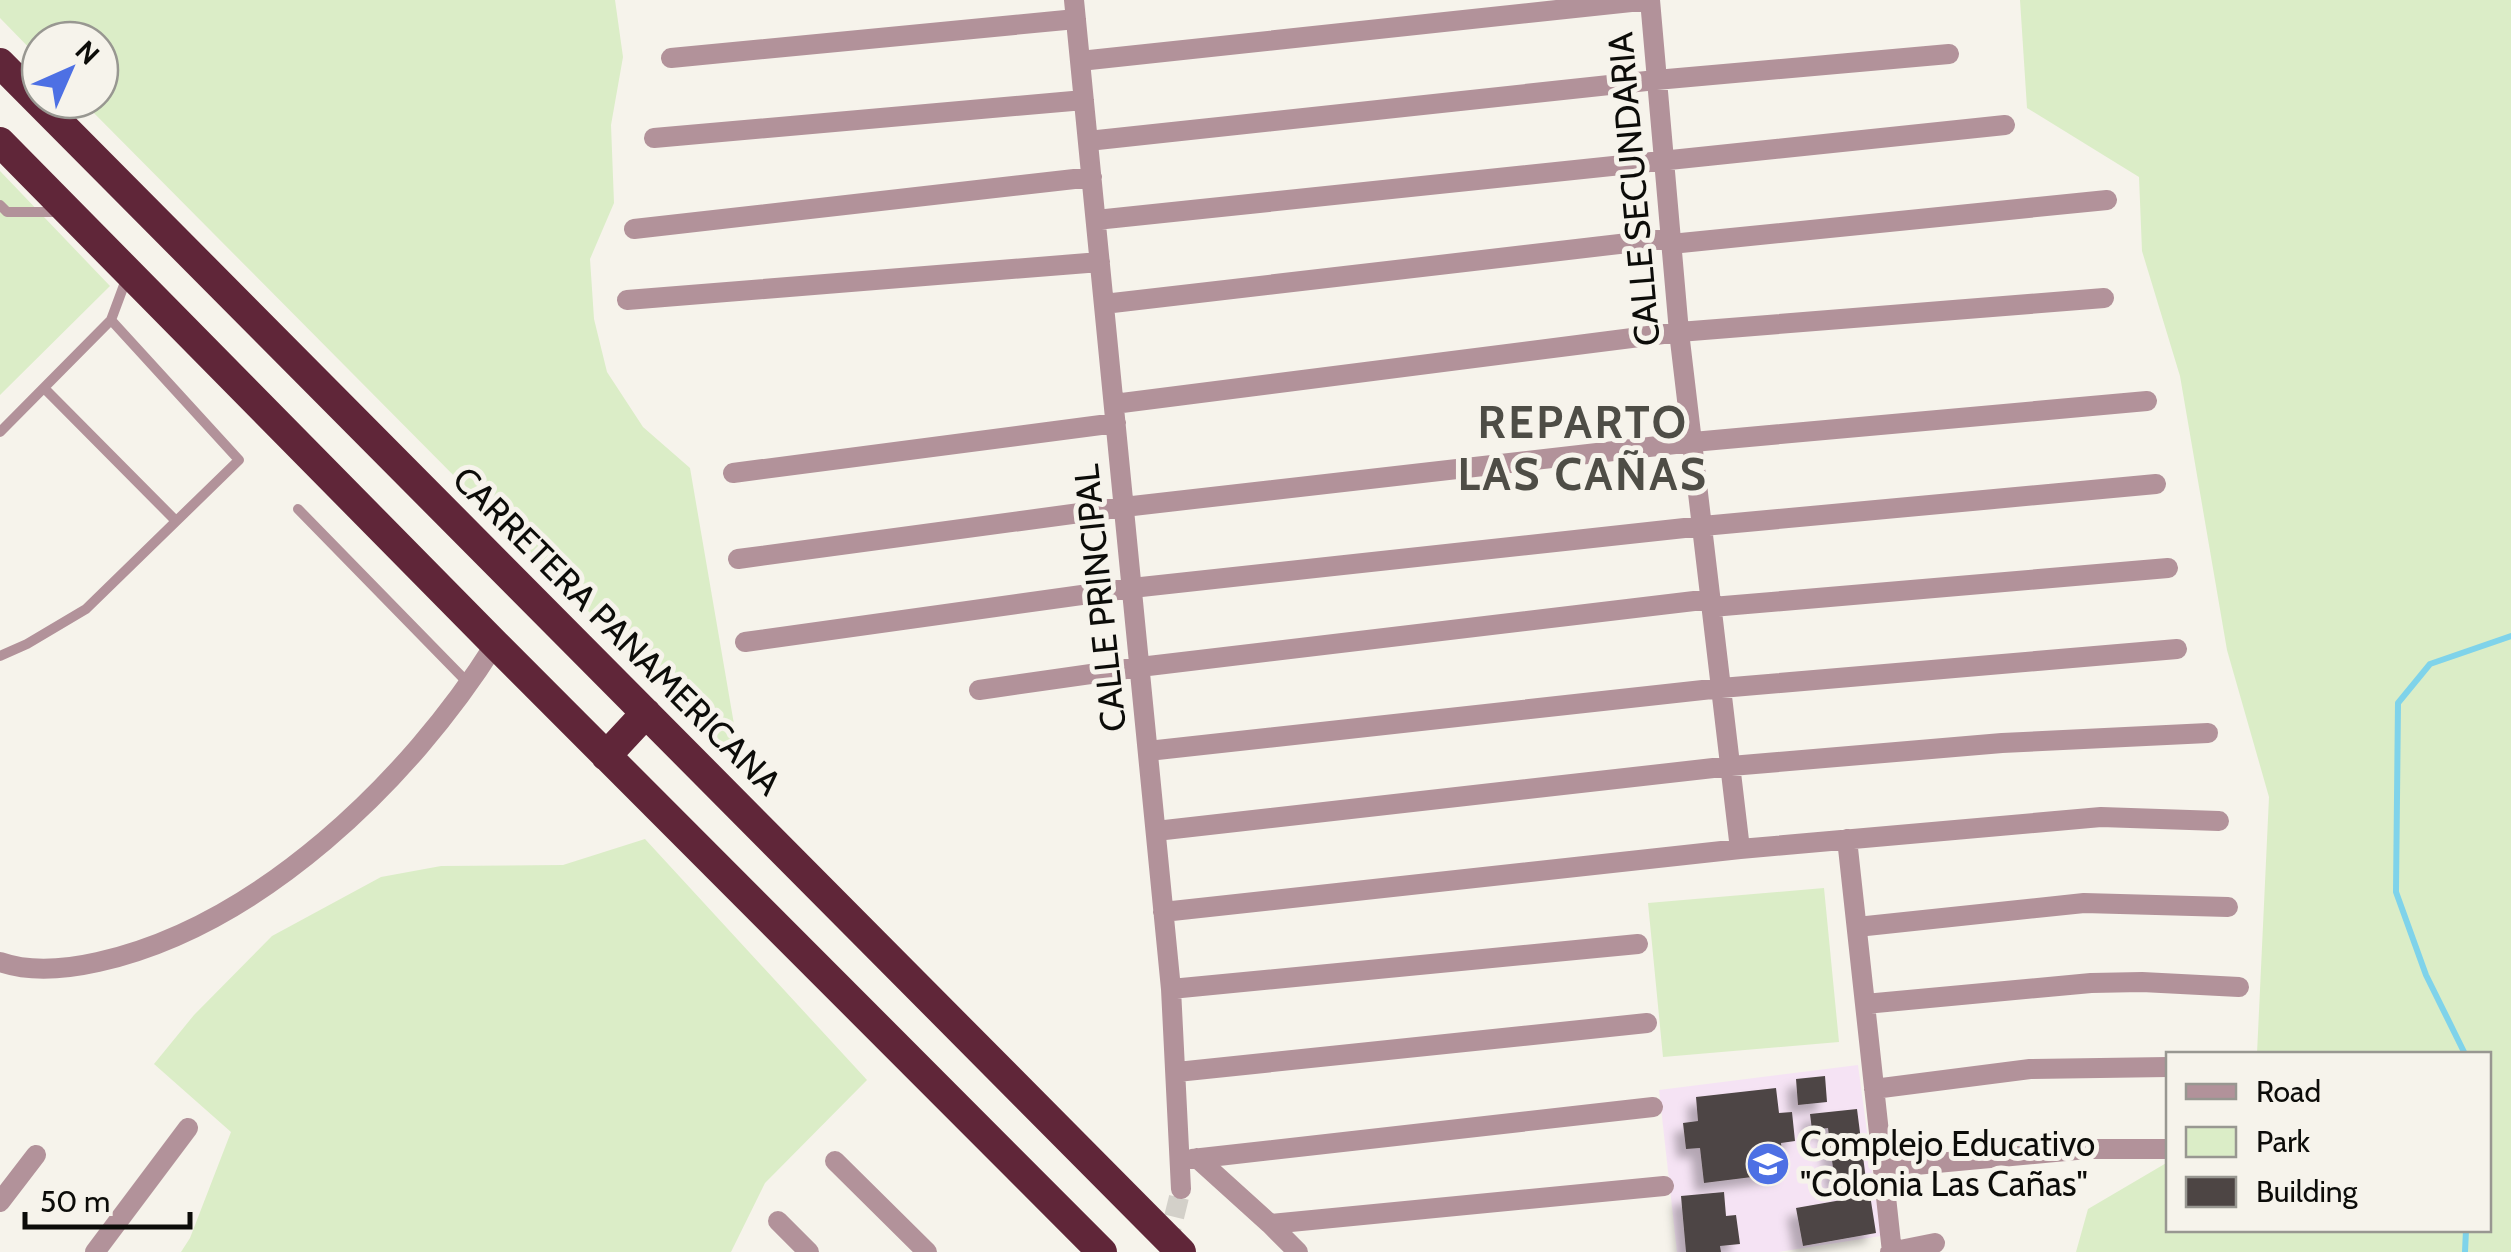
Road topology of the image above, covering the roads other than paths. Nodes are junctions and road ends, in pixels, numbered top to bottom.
1 (1650, 0) edge
2 (1075, 9) edge
3 (1949, 54) dead end
4 (671, 58) dead end
5 (0, 62) edge
6 (1080, 62) junction
7 (1656, 80) junction
8 (1084, 100) junction
9 (2005, 124) dead end
10 (654, 138) dead end
11 (1088, 141) junction
12 (0, 142) edge
13 (1664, 158) junction
14 (1092, 177) junction
15 (2107, 200) dead end
16 (3, 208) edge
17 (70, 212) junction
18 (1096, 220) junction
19 (634, 230) dead end
20 (1671, 241) junction
21 (1100, 262) junction
22 (129, 272) junction
23 (2104, 298) dead end
24 (627, 300) dead end
25 (1104, 304) junction
26 (111, 320) junction
27 (1679, 332) junction
28 (44, 388) junction
29 (2147, 401) dead end
30 (1114, 413) junction
31 (0, 432) edge
32 (1694, 442) junction
33 (733, 472) dead end
34 (2156, 484) dead end
35 (1124, 507) junction
36 (298, 509) dead end
37 (176, 521) junction
38 (1703, 526) junction
39 (738, 559) dead end
40 (2168, 568) dead end
41 (1132, 588) junction
42 (1712, 603) junction
43 (745, 642) dead end
44 (495, 644) junction
45 (2177, 649) dead end
46 (0, 656) edge
47 (1140, 667) junction
48 (469, 685) junction
49 (1722, 688) junction
50 (979, 690) dead end
51 (646, 713) junction
52 (2208, 734) dead end
53 (1148, 752) junction
54 (606, 756) junction
55 (1731, 766) junction
56 (2219, 821) dead end
57 (1156, 831) junction
58 (1847, 839) junction
59 (1740, 849) junction
60 (2228, 907) dead end
61 (1163, 912) junction
62 (1857, 926) junction
63 (1638, 944) dead end
64 (0, 962) edge
65 (2239, 987) dead end
66 (1171, 989) junction
67 (1865, 1004) junction
68 (1647, 1023) dead end
69 (2166, 1066) edge
70 (1177, 1072) junction
71 (1874, 1089) junction
72 (1653, 1107) dead end
73 (188, 1128) dead end
74 (2166, 1149) edge
75 (36, 1155) dead end
76 (1188, 1159) junction
77 (834, 1160) dead end
78 (1883, 1168) junction
79 (1664, 1186) dead end
80 (1181, 1190) tunnel mouth
81 (0, 1202) edge
82 (778, 1221) dead end
83 (1270, 1224) junction
84 (1934, 1243) dead end
85 (95, 1252) edge
86 (809, 1252) edge
87 (928, 1252) edge
88 (1102, 1252) edge
89 (1181, 1252) edge
90 (1298, 1252) edge
91 (1891, 1252) edge

1 - 6 street
1 - 7 street, CALLE SECUNDARIA
2 - 4 street
2 - 6 street, CALLE PRINCIPAL
3 - 7 street
5 - 51 highway, CARRETERA PANAMERICANA
6 - 8 street, CALLE PRINCIPAL
7 - 11 street
7 - 13 street, CALLE SECUNDARIA
8 - 10 street
8 - 11 street, CALLE PRINCIPAL
9 - 13 street
11 - 14 street, CALLE PRINCIPAL
12 - 17 highway
13 - 18 street
13 - 20 street, CALLE SECUNDARIA
14 - 18 street, CALLE PRINCIPAL
14 - 19 street
15 - 20 street
16 - 17 lane
17 - 22 highway
18 - 21 street, CALLE PRINCIPAL
20 - 25 street
20 - 27 street, CALLE SECUNDARIA
21 - 24 street
21 - 25 street, CALLE PRINCIPAL
22 - 26 lane
22 - 44 highway
23 - 27 street
25 - 30 street, CALLE PRINCIPAL
26 - 28 lane
26 - 37 lane
27 - 30 street
27 - 32 street, CALLE SECUNDARIA
28 - 31 lane
28 - 37 lane
29 - 32 street
30 - 33 street
30 - 35 street, CALLE PRINCIPAL
32 - 35 street
32 - 38 street, CALLE SECUNDARIA
34 - 38 street
35 - 39 street
35 - 41 street, CALLE PRINCIPAL
36 - 48 lane
37 - 46 lane
38 - 41 street
38 - 42 street, CALLE SECUNDARIA
40 - 42 street
41 - 43 street
41 - 47 street, CALLE PRINCIPAL
42 - 47 street
42 - 49 street, CALLE SECUNDARIA
44 - 48 street
44 - 54 highway
45 - 49 street
47 - 50 street
47 - 53 street, CALLE PRINCIPAL
48 - 64 street
49 - 53 street
49 - 55 street, CALLE SECUNDARIA
51 - 54 highway
51 - 89 highway, CARRETERA PANAMERICANA
52 - 55 street
53 - 57 street, CALLE PRINCIPAL
54 - 88 highway
55 - 57 street
55 - 59 street, CALLE SECUNDARIA
56 - 58 street
57 - 61 street, CALLE PRINCIPAL
58 - 59 street
58 - 62 street
59 - 61 street
60 - 62 street
61 - 66 street, CALLE PRINCIPAL
62 - 67 street
63 - 66 street
65 - 67 street
66 - 70 street, CALLE PRINCIPAL
67 - 71 street
68 - 70 street
69 - 71 street
70 - 76 street, CALLE PRINCIPAL
71 - 78 street
72 - 76 street
73 - 85 street
74 - 78 street
75 - 81 street
76 - 80 street, CALLE PRINCIPAL
76 - 83 street
77 - 87 street
78 - 91 street
79 - 83 street
82 - 86 street
83 - 90 street
84 - 91 street

